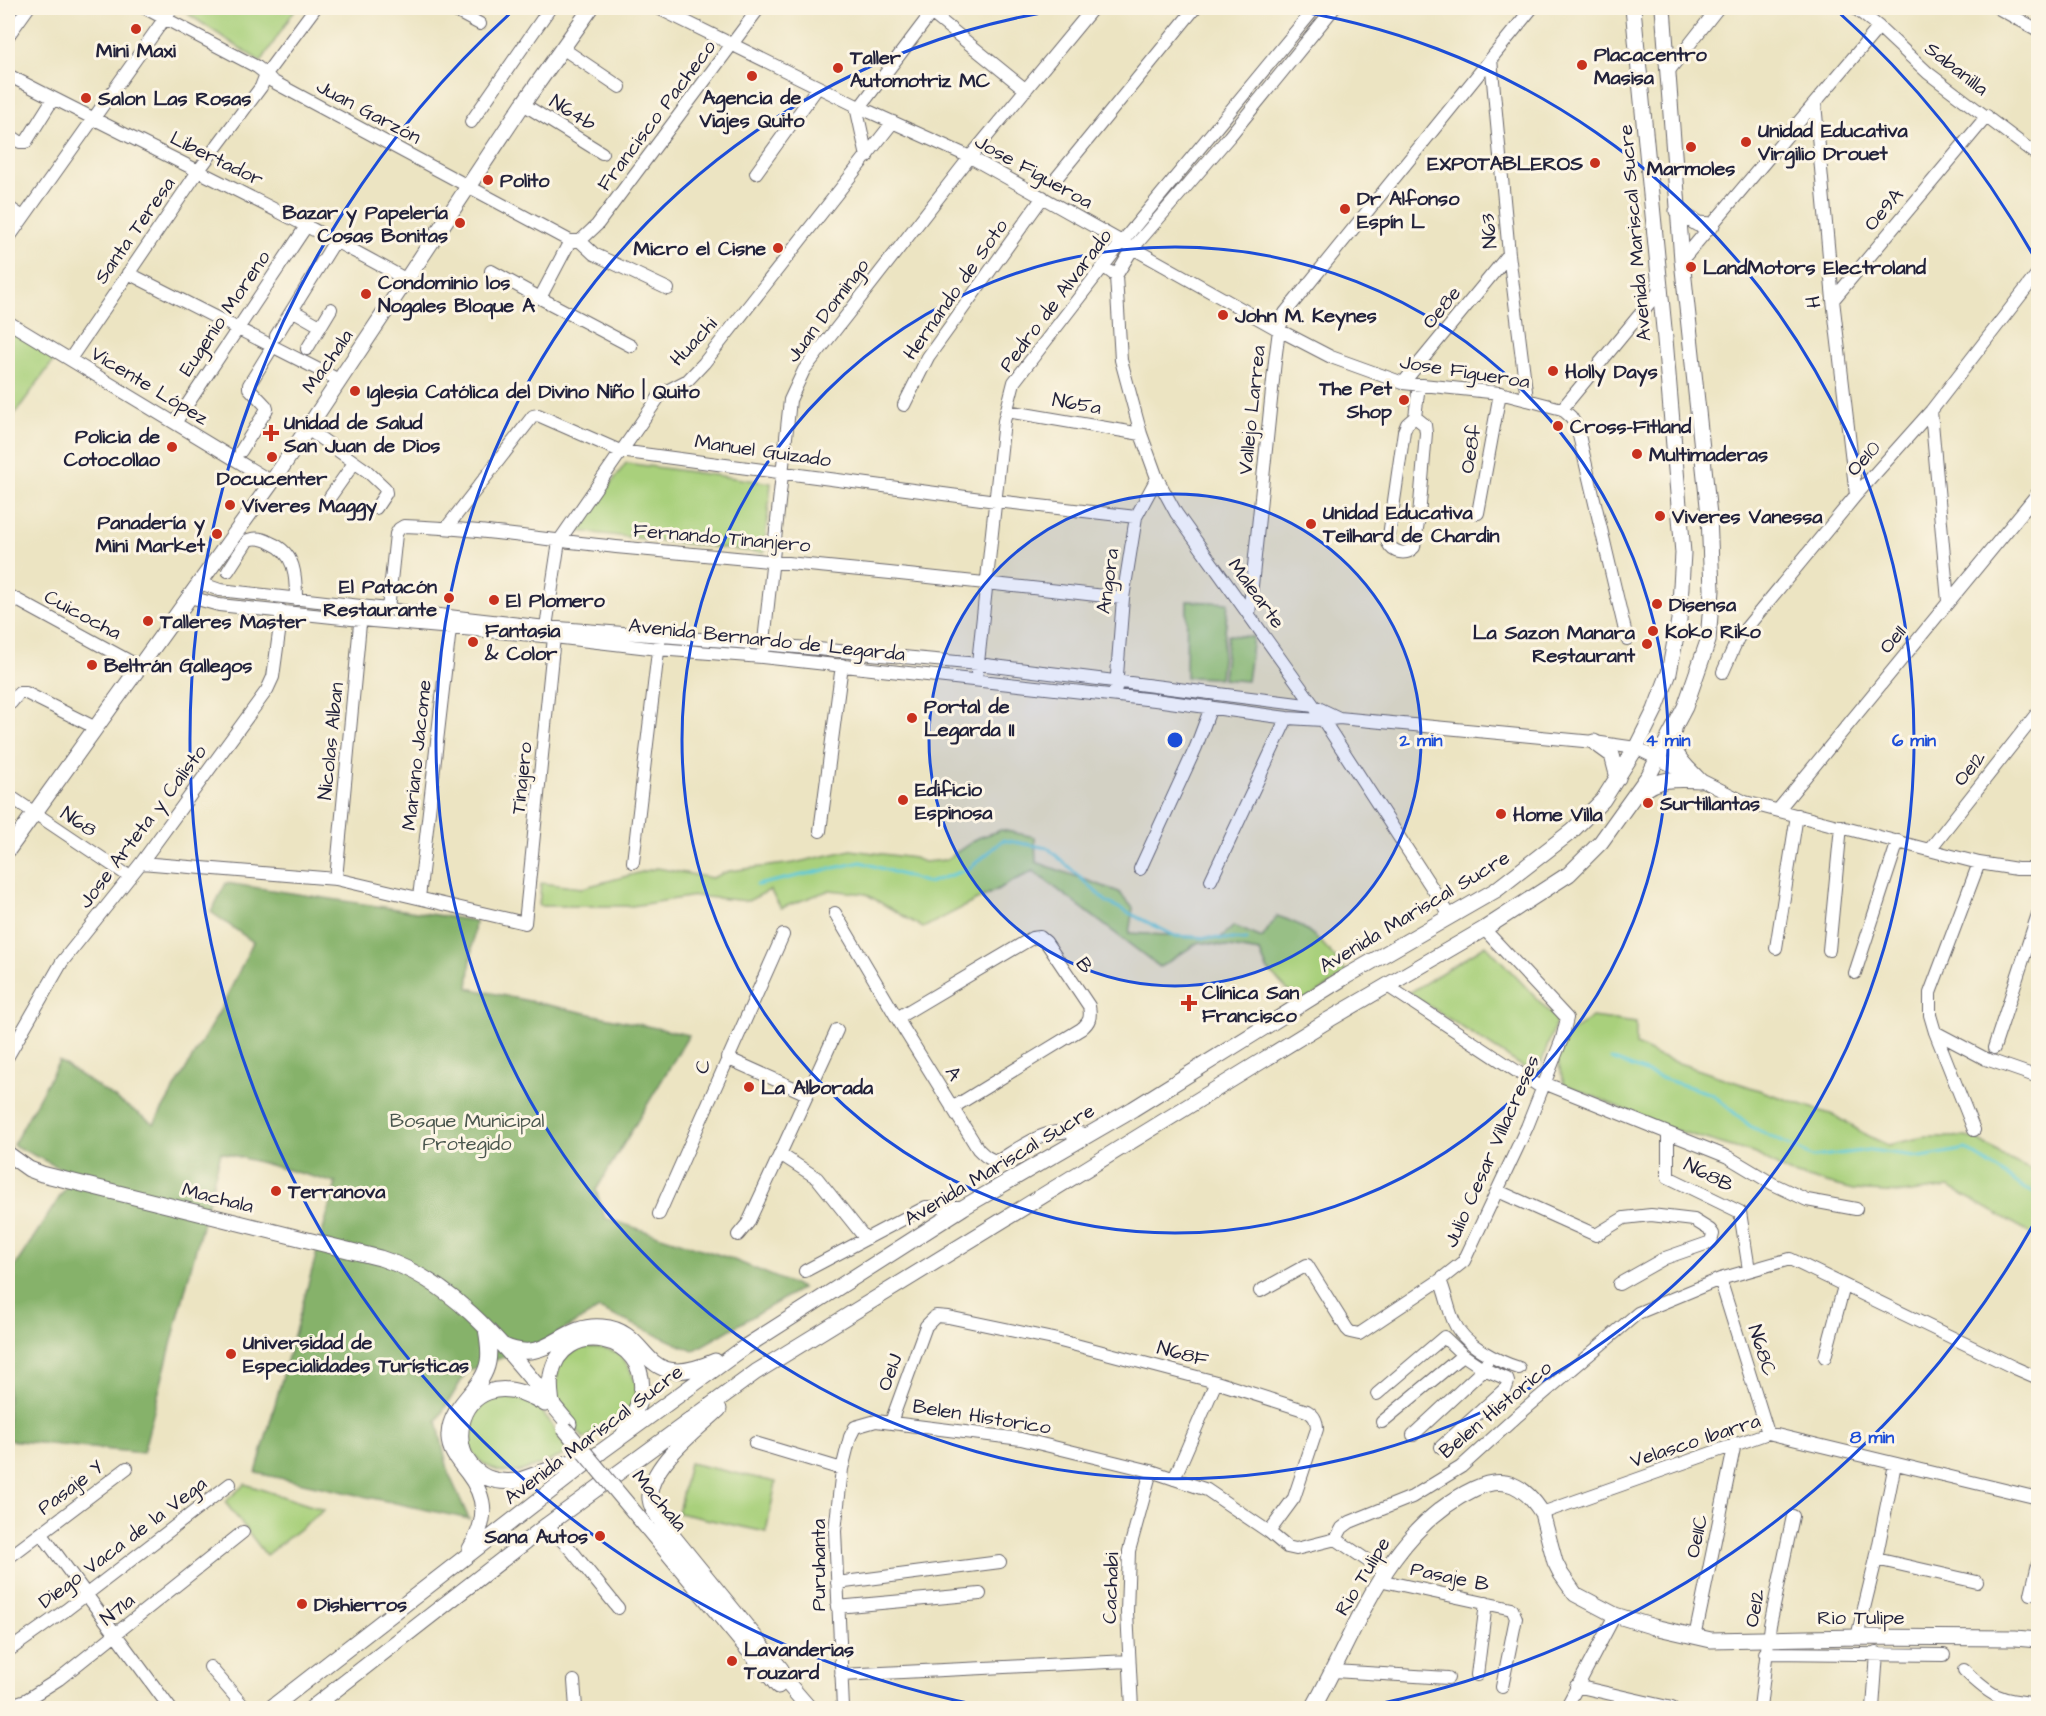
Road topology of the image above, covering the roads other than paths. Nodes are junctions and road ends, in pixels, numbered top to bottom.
1 (28, 8) edge
2 (145, 8) edge
3 (172, 8) edge
4 (315, 8) edge
5 (450, 8) edge
6 (550, 8) edge
7 (591, 8) edge
8 (658, 8) edge
9 (759, 8) edge
10 (1093, 8) edge
11 (1195, 8) edge
12 (1334, 8) edge
13 (1532, 8) edge
14 (1633, 8) edge
15 (1663, 8) edge
16 (1718, 8) edge
17 (1855, 8) edge
18 (1998, 8) edge
19 (930, 9) edge
20 (1311, 9) edge
21 (164, 18) junction
22 (1323, 21) junction
23 (480, 24) dead end
24 (1879, 27) junction
25 (2038, 30) edge
26 (8, 36) edge
27 (732, 45) junction
28 (562, 48) junction
29 (1491, 59) junction
30 (1667, 73) junction
31 (267, 74) junction
32 (8, 75) edge
33 (620, 87) dead end
34 (818, 87) junction
35 (1026, 90) junction
36 (54, 99) junction
37 (1815, 103) junction
38 (523, 104) junction
39 (859, 107) junction
40 (1987, 116) junction
41 (92, 119) junction
42 (471, 122) dead end
43 (893, 122) junction
44 (8, 134) edge
45 (602, 153) dead end
46 (2038, 156) edge
47 (867, 157) junction
48 (970, 157) junction
49 (199, 170) junction
50 (756, 173) dead end
51 (1054, 181) dead end
52 (469, 186) junction
53 (1043, 197) junction
54 (8, 207) edge
55 (1677, 210) junction
56 (23, 217) junction
57 (307, 225) junction
58 (1712, 225) junction
59 (8, 239) edge
60 (335, 241) junction
61 (575, 241) junction
62 (1122, 242) junction
63 (1133, 248) junction
64 (1509, 254) junction
65 (1682, 260) junction
66 (1103, 266) junction
67 (491, 271) dead end
68 (128, 273) junction
69 (2038, 273) edge
70 (1116, 276) junction
71 (407, 280) junction
72 (668, 289) dead end
73 (1660, 290) junction
74 (540, 298) junction
75 (1833, 300) junction
76 (331, 309) dead end
77 (292, 310) junction
78 (8, 322) edge
79 (320, 326) junction
80 (237, 328) junction
81 (1279, 330) junction
82 (1689, 336) junction
83 (1665, 339) junction
84 (275, 341) junction
85 (631, 346) dead end
86 (307, 349) dead end
87 (69, 359) junction
88 (339, 380) junction
89 (1403, 384) junction
90 (1419, 385) junction
91 (1694, 385) junction
92 (1669, 386) junction
93 (1500, 393) junction
94 (1527, 399) junction
95 (904, 405) dead end
96 (1562, 409) junction
97 (1007, 411) junction
98 (1931, 411) junction
99 (1415, 417) junction
100 (175, 423) junction
101 (306, 428) junction
102 (1141, 434) junction
103 (240, 451) dead end
104 (620, 451) junction
105 (354, 463) junction
106 (783, 473) junction
107 (1157, 478) junction
108 (272, 482) junction
109 (2038, 493) edge
110 (1856, 495) junction
111 (330, 497) dead end
112 (996, 501) junction
113 (376, 508) dead end
114 (1478, 513) dead end
115 (1136, 517) junction
116 (447, 527) junction
117 (559, 541) junction
118 (774, 561) junction
119 (228, 571) dead end
120 (986, 582) junction
121 (200, 583) junction
122 (8, 595) edge
123 (190, 597) junction
124 (1123, 598) junction
125 (296, 599) junction
126 (1948, 601) junction
127 (362, 606) junction
128 (388, 609) junction
129 (282, 611) junction
130 (1249, 615) junction
131 (361, 620) junction
132 (450, 622) junction
133 (546, 627) junction
134 (660, 636) junction
135 (554, 637) junction
136 (1627, 639) dead end
137 (658, 649) junction
138 (763, 650) junction
139 (978, 664) junction
140 (842, 665) junction
141 (140, 667) junction
142 (1723, 672) dead end
143 (976, 680) junction
144 (1116, 681) junction
145 (1115, 696) junction
146 (11, 703) dead end
147 (1314, 706) junction
148 (1211, 707) junction
149 (2038, 712) edge
150 (1287, 718) junction
151 (1340, 718) junction
152 (1323, 720) junction
153 (1675, 726) junction
154 (96, 728) junction
155 (1594, 742) junction
156 (1636, 748) junction
157 (1658, 760) junction
158 (1618, 778) junction
159 (1699, 780) junction
160 (8, 795) edge
161 (1628, 805) junction
162 (1778, 810) junction
163 (33, 814) junction
164 (1797, 815) junction
165 (1841, 826) junction
166 (820, 831) dead end
167 (1899, 841) junction
168 (1930, 849) junction
169 (8, 850) edge
170 (633, 862) dead end
171 (141, 863) junction
172 (1979, 863) junction
173 (1140, 869) dead end
174 (2038, 869) edge
175 (130, 877) junction
176 (336, 879) junction
177 (1211, 880) dead end
178 (419, 898) junction
179 (835, 913) dead end
180 (2038, 914) edge
181 (1451, 917) junction
182 (1484, 929) junction
183 (783, 935) dead end
184 (1776, 948) dead end
185 (1829, 950) dead end
186 (1855, 973) dead end
187 (1386, 985) junction
188 (897, 1018) junction
189 (837, 1030) dead end
190 (1935, 1032) junction
191 (1994, 1048) dead end
192 (8, 1056) edge
193 (727, 1058) junction
194 (2038, 1077) edge
195 (1543, 1086) junction
196 (807, 1094) junction
197 (952, 1108) junction
198 (1974, 1130) dead end
199 (1668, 1133) junction
200 (1088, 1135) junction
201 (8, 1154) edge
202 (780, 1154) junction
203 (1498, 1191) junction
204 (964, 1207) junction
205 (1856, 1209) dead end
206 (659, 1214) dead end
207 (738, 1235) dead end
208 (865, 1238) junction
209 (1749, 1270) junction
210 (805, 1271) dead end
211 (1720, 1279) junction
212 (1440, 1280) junction
213 (1619, 1284) dead end
214 (1844, 1286) junction
215 (1260, 1290) dead end
216 (482, 1324) junction
217 (923, 1335) joint
218 (500, 1343) junction
219 (745, 1347) junction
220 (1464, 1355) junction
221 (1825, 1357) dead end
222 (1487, 1363) junction
223 (1519, 1368) dead end
224 (756, 1372) junction
225 (2038, 1378) edge
226 (1216, 1382) junction
227 (1377, 1394) dead end
228 (548, 1404) junction
229 (891, 1422) junction
230 (1382, 1422) dead end
231 (858, 1425) joint
232 (1768, 1433) junction
233 (1413, 1435) dead end
234 (622, 1436) junction
235 (755, 1443) dead end
236 (1735, 1443) junction
237 (1442, 1447) dead end
238 (602, 1451) junction
239 (1894, 1464) junction
240 (127, 1468) dead end
241 (842, 1469) junction
242 (1151, 1472) junction
243 (1174, 1479) junction
244 (230, 1484) dead end
245 (593, 1490) junction
246 (2038, 1498) edge
247 (1542, 1513) junction
248 (1793, 1516) dead end
249 (646, 1522) junction
250 (547, 1525) junction
251 (243, 1532) dead end
252 (1269, 1532) junction
253 (40, 1533) junction
254 (1336, 1539) junction
255 (467, 1555) junction
256 (8, 1558) edge
257 (1876, 1559) junction
258 (1000, 1562) dead end
259 (2038, 1564) edge
260 (1382, 1576) junction
261 (837, 1582) junction
262 (1977, 1582) dead end
263 (86, 1594) junction
264 (980, 1594) dead end
265 (2031, 1594) dead end
266 (1486, 1604) junction
267 (837, 1607) junction
268 (618, 1608) dead end
269 (1615, 1615) junction
270 (115, 1635) junction
271 (736, 1637) junction
272 (1695, 1637) junction
273 (1857, 1637) junction
274 (2038, 1640) edge
275 (1766, 1646) junction
276 (8, 1651) edge
277 (1877, 1653) junction
278 (1944, 1655) dead end
279 (1129, 1661) junction
280 (210, 1667) dead end
281 (1964, 1670) dead end
282 (1334, 1671) junction
283 (841, 1675) junction
284 (1477, 1675) dead end
285 (1448, 1677) dead end
286 (574, 1681) dead end
287 (779, 1681) junction
288 (1576, 1686) junction
289 (1502, 1687) dead end
290 (2038, 1704) edge
291 (8, 1706) edge
292 (170, 1708) edge
293 (245, 1708) edge
294 (271, 1708) edge
295 (312, 1708) edge
296 (576, 1708) edge
297 (795, 1708) edge
298 (809, 1708) edge
299 (843, 1708) edge
300 (1132, 1708) edge
301 (1313, 1708) edge
302 (1566, 1708) edge
303 (1672, 1708) edge
304 (1760, 1708) edge
305 (1873, 1708) edge

1 - 26 street
2 - 21 street, Juan Garzón
3 - 21 street
4 - 31 street, Santa Teresa
5 - 23 street
6 - 42 street
7 - 28 main road, Machala
8 - 27 street, Jose Figueroa
9 - 27 street, Francisco Pacheco
10 - 35 street, Juan Domingo
11 - 51 street
12 - 22 street, Pedro de Alvarado
13 - 29 street, Vallejo Larrea
14 - 73 main road, Avenida Mariscal Sucre
15 - 30 main road
16 - 30 street
17 - 24 street, Sabanilla
18 - 25 street
19 - 35 street
19 - 39 street
20 - 22 street
20 - 62 street, Pedro de Alvarado
21 - 31 street, Juan Garzón
21 - 41 street
22 - 63 street, Pedro de Alvarado
24 - 37 street
24 - 40 street, Sabanilla
27 - 34 street, Jose Figueroa
27 - 61 street, Francisco Pacheco
28 - 33 street
28 - 38 main road, Machala
29 - 64 street, N63
29 - 81 street, Vallejo Larrea
30 - 55 main road
31 - 49 street, Santa Teresa
31 - 52 street, Juan Garzón
32 - 36 street, Libertador
34 - 39 street, Jose Figueroa
34 - 50 street
35 - 48 street, Juan Domingo
36 - 41 street, Libertador
36 - 44 street
37 - 58 street
37 - 75 street, H
38 - 45 street, N64b
38 - 52 main road, Machala
39 - 43 street, Jose Figueroa
39 - 47 street
40 - 46 street, Sabanilla
40 - 75 street, Oe9A
41 - 49 street, Libertador
41 - 56 street
43 - 47 street, Huachi
43 - 48 street, Jose Figueroa
47 - 104 street, Huachi
48 - 53 street, Jose Figueroa
48 - 106 street, Juan Domingo
49 - 57 street, Libertador
49 - 68 street, Santa Teresa
52 - 61 street, Juan Garzón
52 - 71 main road, Machala
53 - 62 street, Jose Figueroa
53 - 95 street, Hernando de Soto
54 - 56 street
55 - 58 main road
55 - 65 main road
56 - 59 street
57 - 60 street, Libertador
57 - 80 street, Eugenio Moreno
58 - 65 street
60 - 71 street, Libertador
60 - 77 street
61 - 72 street, Juan Garzón
61 - 74 street, Francisco Pacheco
62 - 63 street, Jose Figueroa
62 - 66 street, Pedro de Alvarado
63 - 70 street, Pedro de Alvarado
63 - 81 street, Jose Figueroa
64 - 89 street, Oe8e
64 - 94 street, N63
65 - 82 main road
66 - 70 street
66 - 97 street, Pedro de Alvarado
67 - 74 street
68 - 80 street
68 - 87 street, Santa Teresa
69 - 98 street, Oe10
70 - 102 street, Malearte
71 - 88 main road, Machala
73 - 83 main road, Avenida Mariscal Sucre
73 - 96 street
74 - 85 street
75 - 110 street, H
76 - 79 street
77 - 79 street
77 - 84 street
78 - 87 street, Vicente López
79 - 86 street
80 - 84 street
80 - 100 street, Eugenio Moreno
81 - 89 street, Jose Figueroa
81 - 130 street, Vallejo Larrea
82 - 83 main road
82 - 91 main road
83 - 92 main road, Avenida Mariscal Sucre
84 - 88 street
84 - 103 street
87 - 100 street, Vicente López
88 - 101 main road, Machala
89 - 90 street, Jose Figueroa
90 - 93 street, Jose Figueroa
90 - 99 street
91 - 92 main road
91 - 153 main road
92 - 156 main road, Avenida Mariscal Sucre
93 - 94 street, Jose Figueroa
93 - 114 street, Oe8f
94 - 96 street, Jose Figueroa
96 - 136 street
97 - 102 street, N65a
97 - 112 street, Pedro de Alvarado
98 - 110 street, Oe10
98 - 126 street
99 - 99 street
100 - 108 street, Vicente López
101 - 105 street
101 - 108 main road, Machala
102 - 107 street, Malearte
104 - 106 street, Manuel Guizado
104 - 116 street, Manuel Guizado
104 - 117 street, Huachi
105 - 111 street
105 - 113 street
106 - 112 street, Manuel Guizado
106 - 118 street, Juan Domingo
107 - 115 street, Angora
107 - 130 street, Malearte
108 - 121 main road, Machala
109 - 126 street, Oe11
110 - 142 street, Oe10
112 - 115 street, Manuel Guizado
112 - 120 street, Pedro de Alvarado
115 - 124 street, Angora
116 - 117 street, Fernando Tinanjero
116 - 128 street, Fernando Tinanjero
117 - 118 street, Fernando Tinanjero
117 - 133 street, Huachi
118 - 120 street, Fernando Tinanjero
118 - 138 street, Juan Domingo
119 - 125 street
120 - 124 street, Fernando Tinanjero
120 - 139 street, Pedro de Alvarado
121 - 123 main road, Machala
121 - 125 street, Avenida Bernardo de Legarda
122 - 141 street, Cuicocha
123 - 129 street, Avenida Bernardo de Legarda
123 - 141 main road, Machala
124 - 144 street, Angora
125 - 127 street, Avenida Bernardo de Legarda
126 - 162 street, Oe11
127 - 128 street, Avenida Bernardo de Legarda
127 - 131 street, Nicolas Alban
128 - 132 street, Avenida Bernardo de Legarda
129 - 131 street, Avenida Bernardo de Legarda
129 - 171 street, Jose Arteta y Calisto
130 - 147 street, Malearte
131 - 132 street, Avenida Bernardo de Legarda
131 - 176 street, Nicolas Alban
132 - 133 street, Avenida Bernardo de Legarda
132 - 135 street, Avenida Bernardo de Legarda
132 - 178 street, Mariano Jacome
133 - 134 street, Avenida Bernardo de Legarda
134 - 137 street
134 - 138 street, Avenida Bernardo de Legarda
135 - 137 street, Avenida Bernardo de Legarda
135 - 178 street, Tinajero
137 - 138 street, Avenida Bernardo de Legarda
137 - 170 street
138 - 139 street, Avenida Bernardo de Legarda
138 - 140 street, Avenida Bernardo de Legarda
139 - 143 street, Pedro de Alvarado
139 - 144 street, Avenida Bernardo de Legarda
140 - 143 street, Avenida Bernardo de Legarda
140 - 166 street
141 - 154 main road, Machala
143 - 145 street, Avenida Bernardo de Legarda
144 - 145 street, Angora
144 - 147 street, Avenida Bernardo de Legarda
145 - 148 street, Avenida Bernardo de Legarda
146 - 154 street
147 - 151 street, Avenida Bernardo de Legarda
147 - 152 street, Malearte
148 - 150 street, Avenida Bernardo de Legarda
148 - 173 street
149 - 168 street, Oe12
150 - 152 street, Avenida Bernardo de Legarda
150 - 177 street
151 - 152 street, Avenida Bernardo de Legarda
151 - 155 street, Avenida Bernardo de Legarda
152 - 181 street, Malearte
153 - 157 main road
153 - 159 main road
154 - 163 main road, Machala
155 - 156 street, Avenida Bernardo de Legarda
155 - 158 main road
156 - 157 street, Avenida Bernardo de Legarda
156 - 158 main road, Avenida Mariscal Sucre
157 - 159 street, Avenida Bernardo de Legarda
157 - 161 main road
158 - 181 main road, Avenida Mariscal Sucre
159 - 161 main road
159 - 162 street, Avenida Bernardo de Legarda
160 - 163 street, N68
161 - 182 main road
162 - 164 street, Avenida Bernardo de Legarda
163 - 169 main road, Machala
163 - 175 street, N68
164 - 165 street, Avenida Bernardo de Legarda
164 - 184 street
165 - 167 street, Avenida Bernardo de Legarda
165 - 185 street
167 - 168 street, Avenida Bernardo de Legarda
167 - 186 street
168 - 172 street, Avenida Bernardo de Legarda
171 - 175 street, Jose Arteta y Calisto
171 - 176 street
172 - 174 street, Avenida Bernardo de Legarda
172 - 190 street
175 - 192 street, Jose Arteta y Calisto
176 - 178 street
179 - 188 street, A
180 - 191 street
181 - 200 main road, Avenida Mariscal Sucre
182 - 187 main road
182 - 195 street, Julio Cesar Villacreses
183 - 193 street, C
187 - 195 street
187 - 224 main road
188 - 197 street, A
188 - 197 street, B
189 - 196 street
190 - 194 street
190 - 198 street
193 - 196 street
193 - 206 street, C
195 - 199 street
195 - 203 street, Julio Cesar Villacreses
196 - 202 street
197 - 200 street, A
199 - 205 street
199 - 209 street, N68B
200 - 204 main road, Avenida Mariscal Sucre
201 - 216 main road, Machala
202 - 207 street
202 - 208 street
203 - 212 street, Julio Cesar Villacreses
203 - 213 street
204 - 208 street
204 - 219 main road, Avenida Mariscal Sucre
208 - 210 street
209 - 211 street, Belen Historico
209 - 214 street, Belen Historico
211 - 232 street, N68C
211 - 254 street, Belen Historico
212 - 215 street, Julio Cesar Villacreses
212 - 222 street
214 - 221 street
214 - 225 street, Belen Historico
216 - 218 main road, Machala
216 - 228 main road, Machala
216 - 255 main road
217 - 226 street, N68F
217 - 229 street, Oe1J
218 - 219 main road
218 - 228 main road, Machala
219 - 234 main road, Avenida Mariscal Sucre
220 - 222 street
220 - 227 street
220 - 230 street
222 - 223 street
222 - 233 street
222 - 237 street
224 - 245 main road
224 - 287 main road
226 - 243 street
226 - 252 street, N68F
228 - 234 main road
228 - 238 main road
228 - 249 main road, Machala
229 - 231 street, Belen Historico
229 - 242 street, Belen Historico
231 - 241 street, Puruhanta
232 - 236 street, Velasco Ibarra
232 - 239 street, Velasco Ibarra
234 - 238 main road, Avenida Mariscal Sucre
235 - 241 street
236 - 247 street, Velasco Ibarra
236 - 272 street, Oe11C
238 - 255 main road, Avenida Mariscal Sucre
239 - 246 street, Velasco Ibarra
239 - 257 street
240 - 253 street, Pasaje Y
241 - 261 street, Puruhanta
242 - 243 street, Belen Historico
242 - 279 street, Cachabi
243 - 252 street, Belen Historico
244 - 263 street, Diego Vaca de la Vega
245 - 250 main road
245 - 271 main road
247 - 260 main road, Rio Tulipe
247 - 269 main road, Rio Tulipe
248 - 275 street, Oe12
249 - 271 main road, Machala
249 - 287 main road, Machala
250 - 268 street
250 - 295 main road
251 - 270 street, N71a
252 - 254 street, Belen Historico
253 - 256 street, Pasaje Y
253 - 263 street
254 - 260 street
255 - 294 main road, Avenida Mariscal Sucre
257 - 262 street
257 - 273 street
258 - 261 street
259 - 265 street
260 - 266 street, Pasaje B
260 - 282 main road, Rio Tulipe
261 - 267 street, Puruhanta
263 - 270 street
263 - 276 street, Diego Vaca de la Vega
264 - 267 street
266 - 284 street
266 - 289 street, Pasaje B
267 - 283 street, Puruhanta
269 - 272 main road, Rio Tulipe
269 - 288 street
270 - 291 street, N71a
270 - 292 street
271 - 287 main road, Machala
272 - 275 main road, Rio Tulipe
273 - 274 main road, Rio Tulipe
273 - 275 main road, Rio Tulipe
275 - 277 street
275 - 304 street, Oe12
277 - 278 street
277 - 305 street
279 - 283 street
279 - 300 street, Cachabi
280 - 293 street
281 - 290 street
282 - 285 street
282 - 301 main road, Rio Tulipe
283 - 299 street, Puruhanta
286 - 296 street
287 - 297 main road, Machala
287 - 298 main road, Machala
288 - 302 street
288 - 303 street

